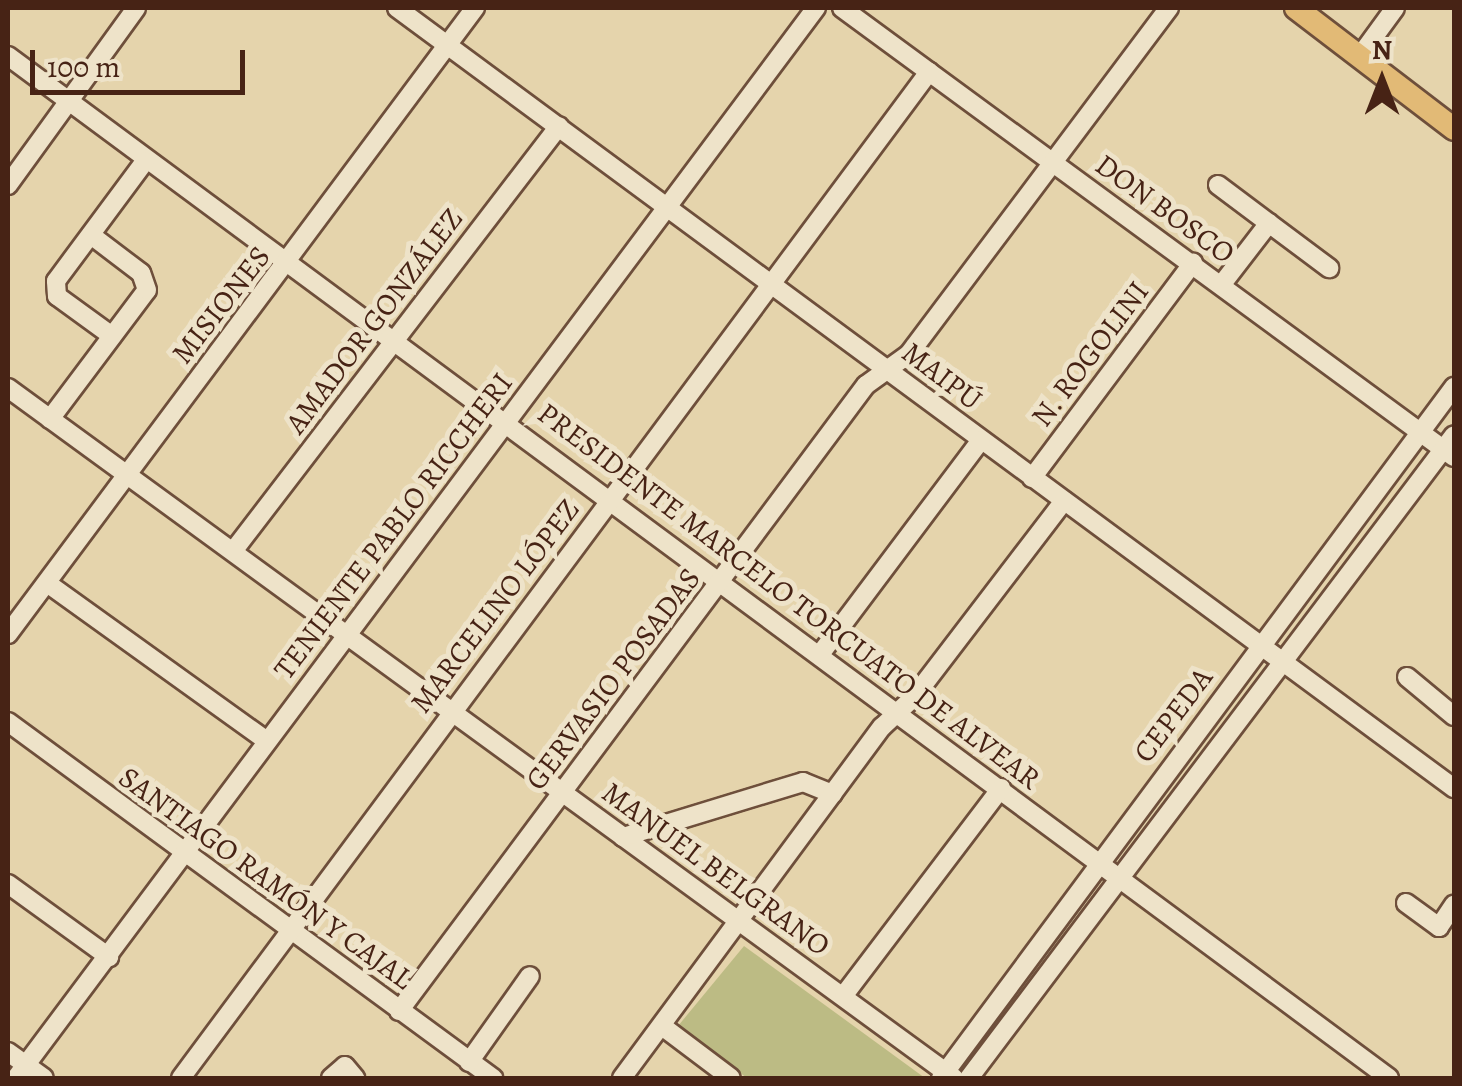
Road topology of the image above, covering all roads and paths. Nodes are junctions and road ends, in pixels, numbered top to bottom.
1 (136, 8) edge
2 (398, 8) edge
3 (475, 8) edge
4 (816, 8) edge
5 (842, 8) edge
6 (1169, 8) edge
7 (1296, 8) edge
8 (1395, 8) edge
9 (448, 44) junction
10 (8, 56) edge
11 (1360, 56) junction
12 (929, 72) junction
13 (66, 100) junction
14 (559, 126) junction
15 (1454, 129) edge
16 (146, 160) junction
17 (1054, 162) junction
18 (8, 185) edge
19 (1218, 185) dead end
20 (667, 206) junction
21 (1268, 222) junction
22 (91, 235) junction
23 (291, 261) junction
24 (1193, 263) junction
25 (1329, 268) dead end
26 (770, 282) junction
27 (1222, 284) junction
28 (112, 336) junction
29 (394, 339) junction
30 (888, 369) junction
31 (1454, 387) edge
32 (10, 397) edge
33 (50, 420) junction
34 (506, 421) junction
35 (1421, 431) junction
36 (981, 440) junction
37 (1451, 447) edge
38 (124, 475) junction
39 (1032, 478) junction
40 (611, 498) junction
41 (1064, 501) junction
42 (234, 550) junction
43 (721, 580) junction
44 (47, 583) junction
45 (8, 634) edge
46 (347, 634) junction
47 (1260, 646) junction
48 (820, 653) junction
49 (1284, 663) junction
50 (1407, 677) dead end
51 (452, 709) junction
52 (898, 711) junction
53 (1454, 716) edge
54 (8, 722) edge
55 (267, 741) junction
56 (1001, 788) junction
57 (1454, 788) edge
58 (564, 792) junction
59 (833, 794) junction
60 (623, 837) junction
61 (187, 853) junction
62 (1098, 860) junction
63 (1121, 876) junction
64 (8, 884) edge
65 (1406, 903) dead end
66 (1454, 905) edge
67 (740, 920) junction
68 (288, 928) junction
69 (109, 956) junction
70 (530, 976) dead end
71 (844, 995) junction
72 (400, 1011) junction
73 (662, 1026) junction
74 (8, 1052) edge
75 (469, 1062) junction
76 (21, 1072) edge
77 (946, 1076) edge
78 (44, 1078) edge
79 (181, 1078) edge
80 (332, 1078) edge
81 (355, 1078) edge
82 (492, 1078) edge
83 (622, 1078) edge
84 (731, 1078) edge
85 (969, 1078) edge
86 (1389, 1078) edge

1 - 13 street
2 - 9 street, MAIPÚ
3 - 9 street, MISIONES
4 - 20 street, TENIENTE PABLO RICCHERI
5 - 12 street, DON BOSCO
6 - 17 street, GERVASIO POSADAS
7 - 11 main road
8 - 11 street
9 - 14 street, MAIPÚ
9 - 23 street, MISIONES
10 - 13 street, PRESIDENTE MARCELO TORCUATO DE ALVEAR
11 - 15 main road
12 - 17 street, DON BOSCO
12 - 26 street, MARCELINO LÓPEZ
13 - 16 street, PRESIDENTE MARCELO TORCUATO DE ALVEAR
13 - 18 street
14 - 20 street, MAIPÚ
14 - 29 street, AMADOR GONZÁLEZ
16 - 22 street
16 - 23 street, PRESIDENTE MARCELO TORCUATO DE ALVEAR
17 - 24 street, DON BOSCO
17 - 30 street, GERVASIO POSADAS
19 - 21 street
20 - 26 street, MAIPÚ
20 - 34 street, TENIENTE PABLO RICCHERI
21 - 25 street
21 - 27 street
22 - 28 street
22 - 28 street
23 - 29 street, PRESIDENTE MARCELO TORCUATO DE ALVEAR
23 - 38 street, MISIONES
24 - 27 street, DON BOSCO
24 - 39 street, N. ROGOLINI
26 - 30 street, MAIPÚ
26 - 40 street, MARCELINO LÓPEZ
27 - 35 street, DON BOSCO
28 - 33 street
29 - 34 street, PRESIDENTE MARCELO TORCUATO DE ALVEAR
29 - 42 street, AMADOR GONZÁLEZ
30 - 36 street, MAIPÚ
30 - 43 street, GERVASIO POSADAS
31 - 35 street, CEPEDA
32 - 33 street, MANUEL BELGRANO
33 - 38 street, MANUEL BELGRANO
34 - 40 street, PRESIDENTE MARCELO TORCUATO DE ALVEAR
34 - 46 street, TENIENTE PABLO RICCHERI
35 - 37 street, DON BOSCO
35 - 47 street, CEPEDA
36 - 39 street, MAIPÚ
36 - 48 street
37 - 49 street, CEPEDA
38 - 42 street, MANUEL BELGRANO
38 - 44 street, MISIONES
39 - 41 street, MAIPÚ
40 - 43 street, PRESIDENTE MARCELO TORCUATO DE ALVEAR
40 - 51 street, MARCELINO LÓPEZ
41 - 47 street, MAIPÚ
41 - 52 street
42 - 46 street, MANUEL BELGRANO
43 - 48 street, PRESIDENTE MARCELO TORCUATO DE ALVEAR
43 - 58 street, GERVASIO POSADAS
44 - 45 street, MISIONES
44 - 55 street
46 - 51 street, MANUEL BELGRANO
46 - 55 street, TENIENTE PABLO RICCHERI
47 - 49 street, MAIPÚ
47 - 62 street, CEPEDA
48 - 52 street, PRESIDENTE MARCELO TORCUATO DE ALVEAR
49 - 57 street, MAIPÚ
49 - 63 street, CEPEDA
50 - 53 street
51 - 58 street, MANUEL BELGRANO
51 - 68 street, MARCELINO LÓPEZ
52 - 56 street, PRESIDENTE MARCELO TORCUATO DE ALVEAR
52 - 59 street
54 - 61 street, SANTIAGO RAMÓN Y CAJAL
55 - 61 street, TENIENTE PABLO RICCHERI
56 - 62 street, PRESIDENTE MARCELO TORCUATO DE ALVEAR
56 - 71 street
58 - 60 street, MANUEL BELGRANO
58 - 72 street, GERVASIO POSADAS
59 - 60 street
59 - 67 street
60 - 67 street, MANUEL BELGRANO
61 - 68 street, SANTIAGO RAMÓN Y CAJAL
61 - 69 street, TENIENTE PABLO RICCHERI
62 - 63 street, PRESIDENTE MARCELO TORCUATO DE ALVEAR
62 - 77 street, CEPEDA
63 - 85 street, CEPEDA
63 - 86 street, PRESIDENTE MARCELO TORCUATO DE ALVEAR
64 - 69 street
65 - 66 street
67 - 71 street, MANUEL BELGRANO
67 - 73 street
68 - 72 street, SANTIAGO RAMÓN Y CAJAL
68 - 79 street, MARCELINO LÓPEZ
69 - 76 street, TENIENTE PABLO RICCHERI
70 - 75 street
71 - 77 street, MANUEL BELGRANO
72 - 75 street, SANTIAGO RAMÓN Y CAJAL
73 - 83 street
73 - 84 street
74 - 76 street
75 - 82 street, SANTIAGO RAMÓN Y CAJAL
76 - 78 street
80 - 81 street

